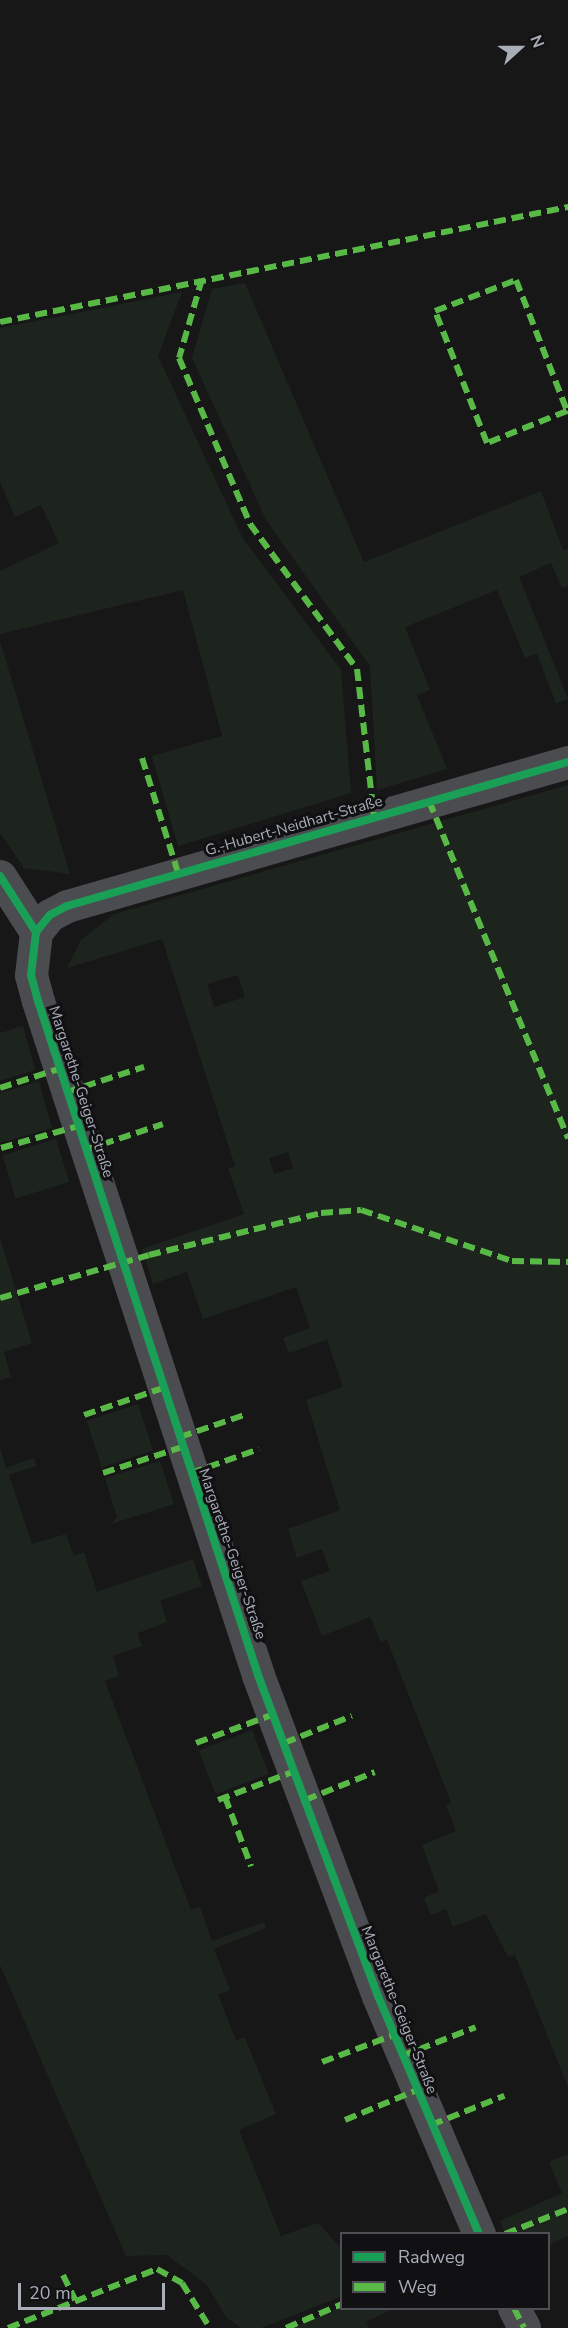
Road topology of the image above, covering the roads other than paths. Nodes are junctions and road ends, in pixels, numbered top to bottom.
1 (568, 762) edge
2 (0, 876) edge
3 (36, 932) junction
4 (477, 2232) edge
5 (515, 2310) edge
6 (524, 2328) edge

1 - 3 street, G.-Hubert-Neidhart-Straße
2 - 3 street
3 - 4 street, Margarethe-Geiger-Straße
5 - 6 street

